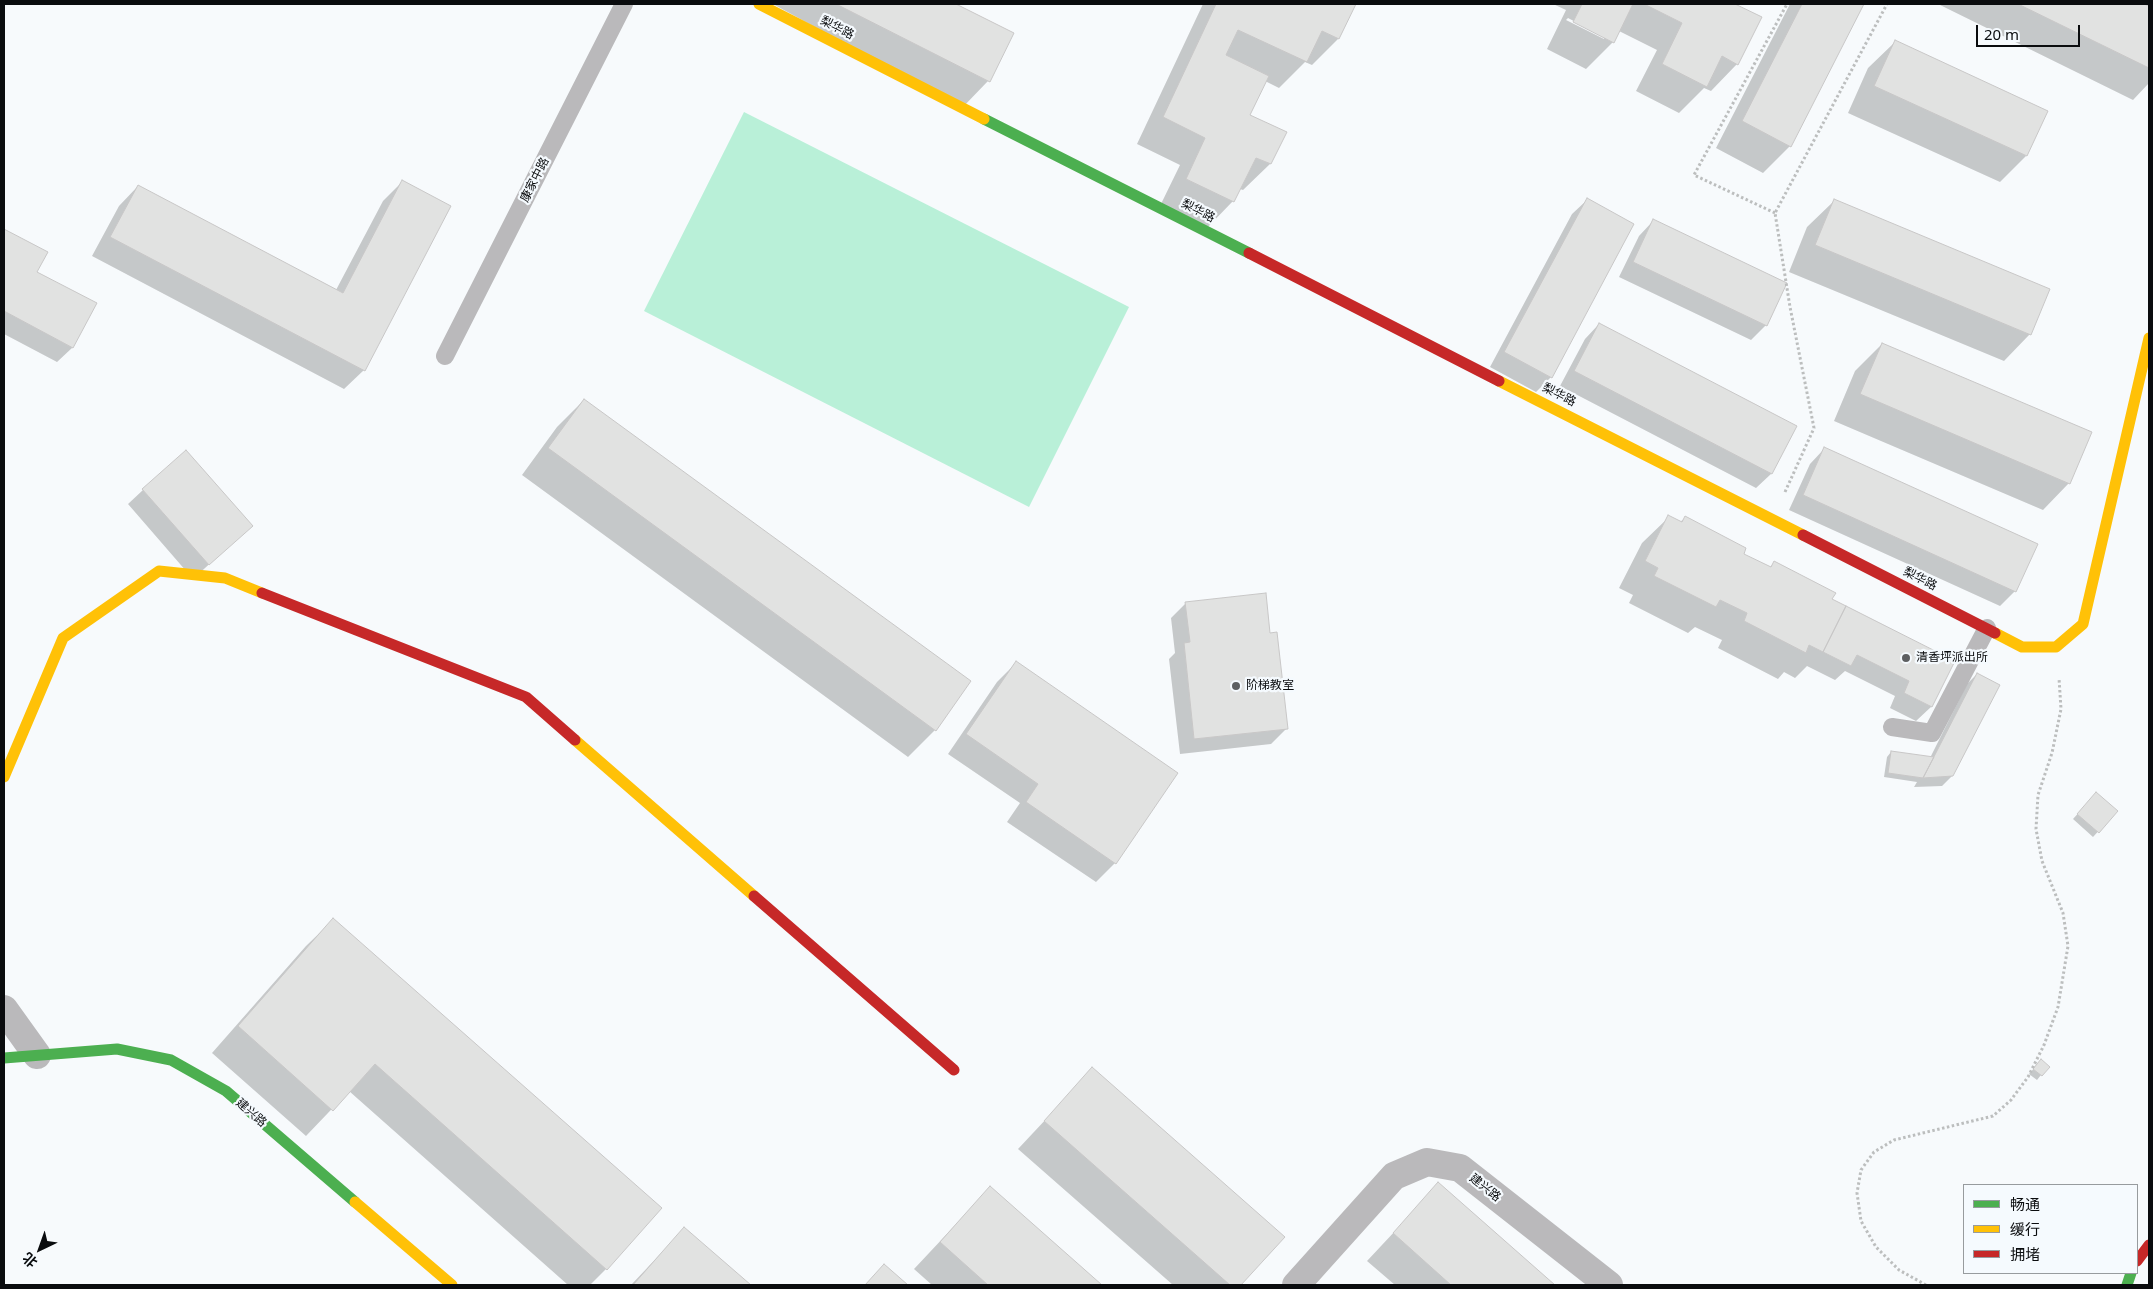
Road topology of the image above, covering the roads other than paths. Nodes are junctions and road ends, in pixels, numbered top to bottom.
1 (624, 4) edge
2 (759, 4) edge
3 (2149, 338) edge
4 (445, 356) dead end
5 (1987, 628) junction
6 (1892, 727) dead end
7 (4, 777) edge
8 (4, 1008) edge
9 (37, 1055) junction
10 (4, 1058) edge
11 (954, 1070) dead end
12 (2149, 1245) edge
13 (2138, 1260) edge
14 (452, 1285) edge
15 (1296, 1285) edge
16 (1609, 1285) edge

1 - 4 lane, 康家中路
2 - 5 street, 梨华路
3 - 5 street, 梨华路
5 - 6 lane
7 - 11 street
8 - 9 street
9 - 10 street, 建兴路
9 - 14 street, 建兴路
12 - 13 street
15 - 16 street, 建兴路

